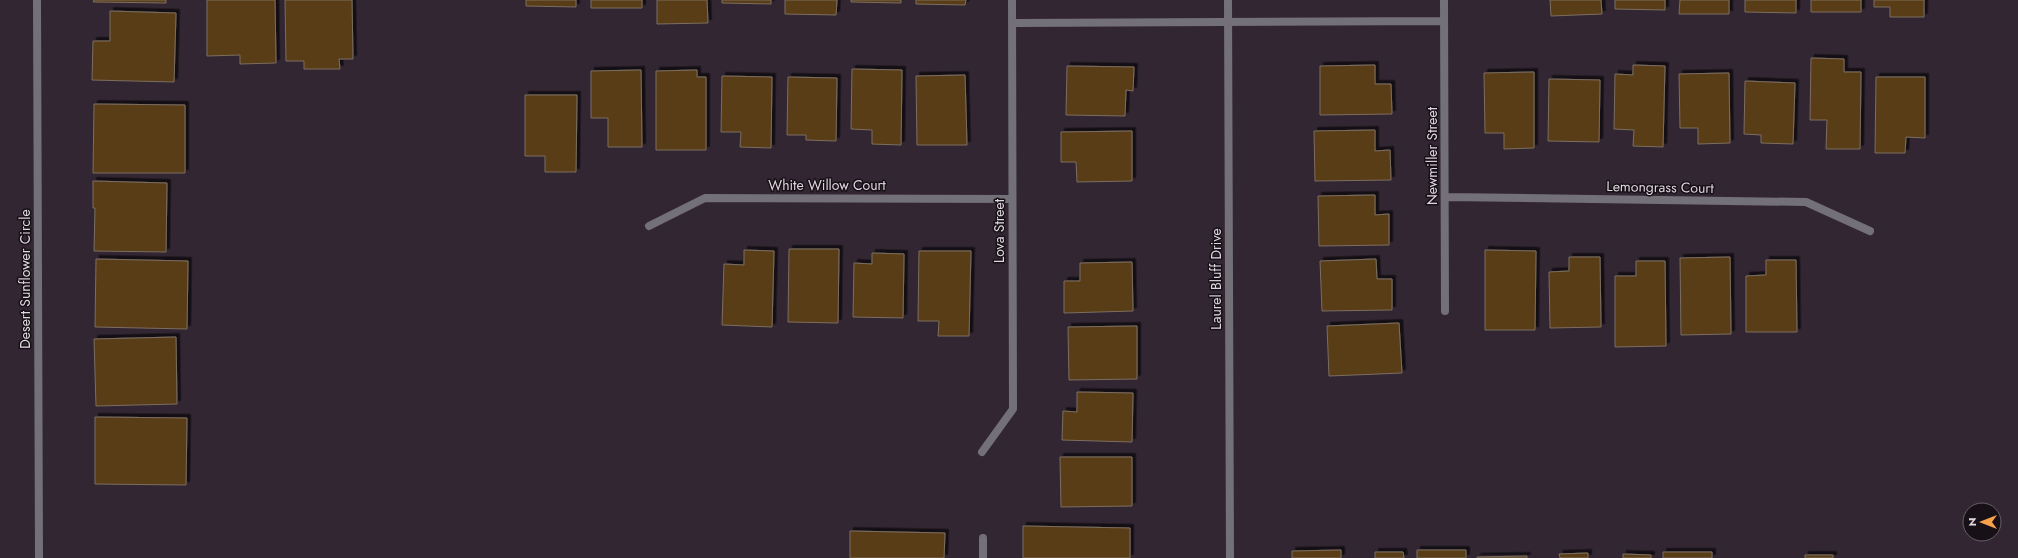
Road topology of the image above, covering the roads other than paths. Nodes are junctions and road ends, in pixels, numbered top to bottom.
1 (37, 0) edge
2 (1012, 0) edge
3 (1228, 0) edge
4 (1444, 0) edge
5 (1444, 21) junction
6 (1228, 22) junction
7 (1012, 23) junction
8 (1445, 197) junction
9 (1012, 199) junction
10 (649, 226) dead end
11 (1870, 231) dead end
12 (1445, 312) dead end
13 (982, 452) dead end
14 (983, 538) dead end
15 (39, 558) edge
16 (984, 558) edge
17 (1230, 558) edge

1 - 15 street, Desert Sunflower Circle
2 - 7 street, Lova Street
3 - 6 street, Laurel Bluff Drive
4 - 5 street, Newmiller Street
5 - 6 street
5 - 8 street, Newmiller Street
6 - 7 street
6 - 17 street, Laurel Bluff Drive
7 - 9 street, Lova Street
8 - 11 street, Lemongrass Court
8 - 12 street, Newmiller Street
9 - 10 street, White Willow Court
9 - 13 street, Lova Street
14 - 16 street

